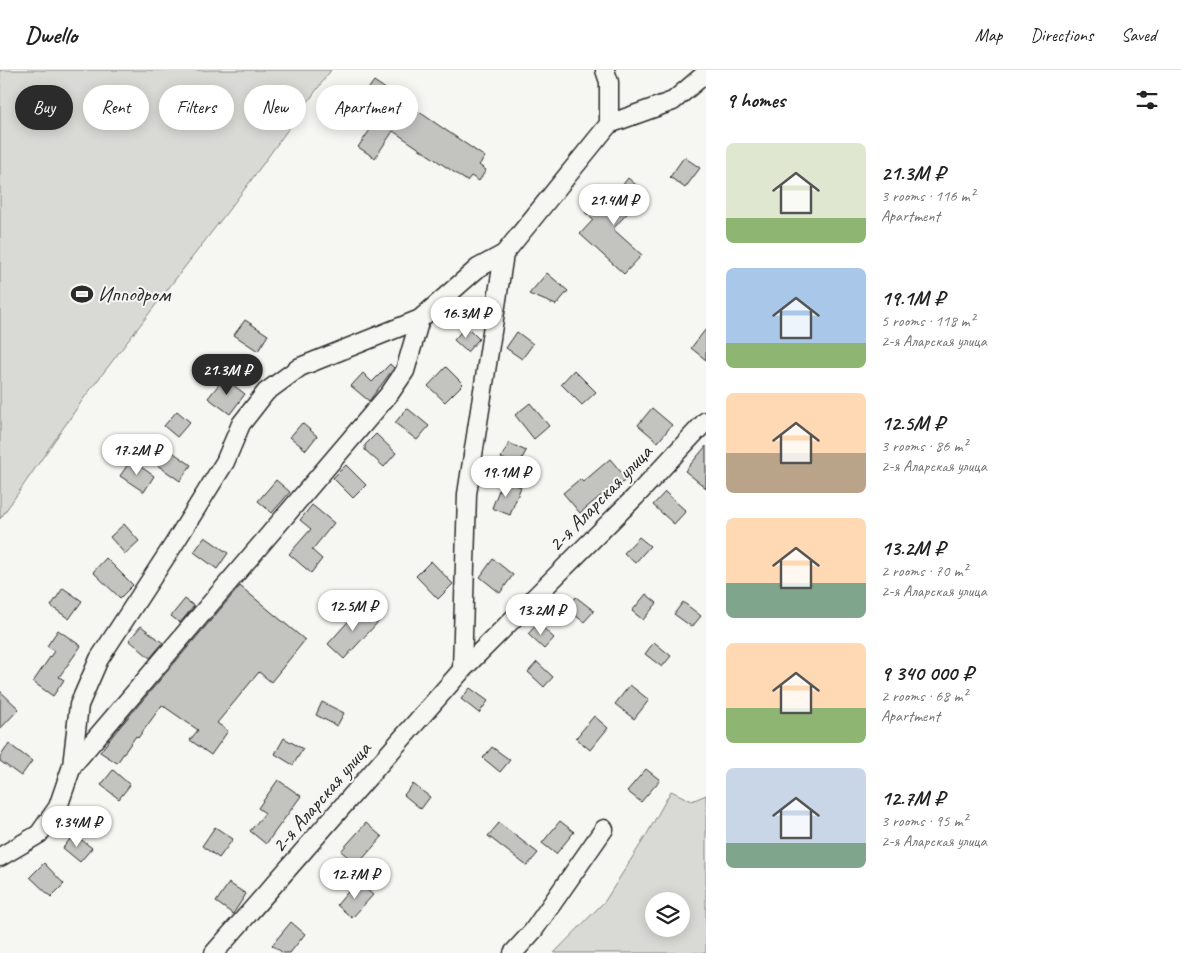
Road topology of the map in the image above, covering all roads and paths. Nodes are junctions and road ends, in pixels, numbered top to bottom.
1 (605, 70) edge
2 (706, 73) edge
3 (609, 124) junction
4 (504, 254) junction
5 (420, 319) junction
6 (706, 421) edge
7 (462, 670) junction
8 (72, 766) junction
9 (604, 829) dead end
10 (0, 857) edge
11 (214, 953) edge
12 (513, 953) edge

1 - 3 street
2 - 3 street
3 - 4 street
4 - 5 street
4 - 7 street
5 - 8 street
5 - 8 street
6 - 7 street, 2-я Аларская улица
7 - 11 street, 2-я Аларская улица
8 - 10 street
9 - 12 street

